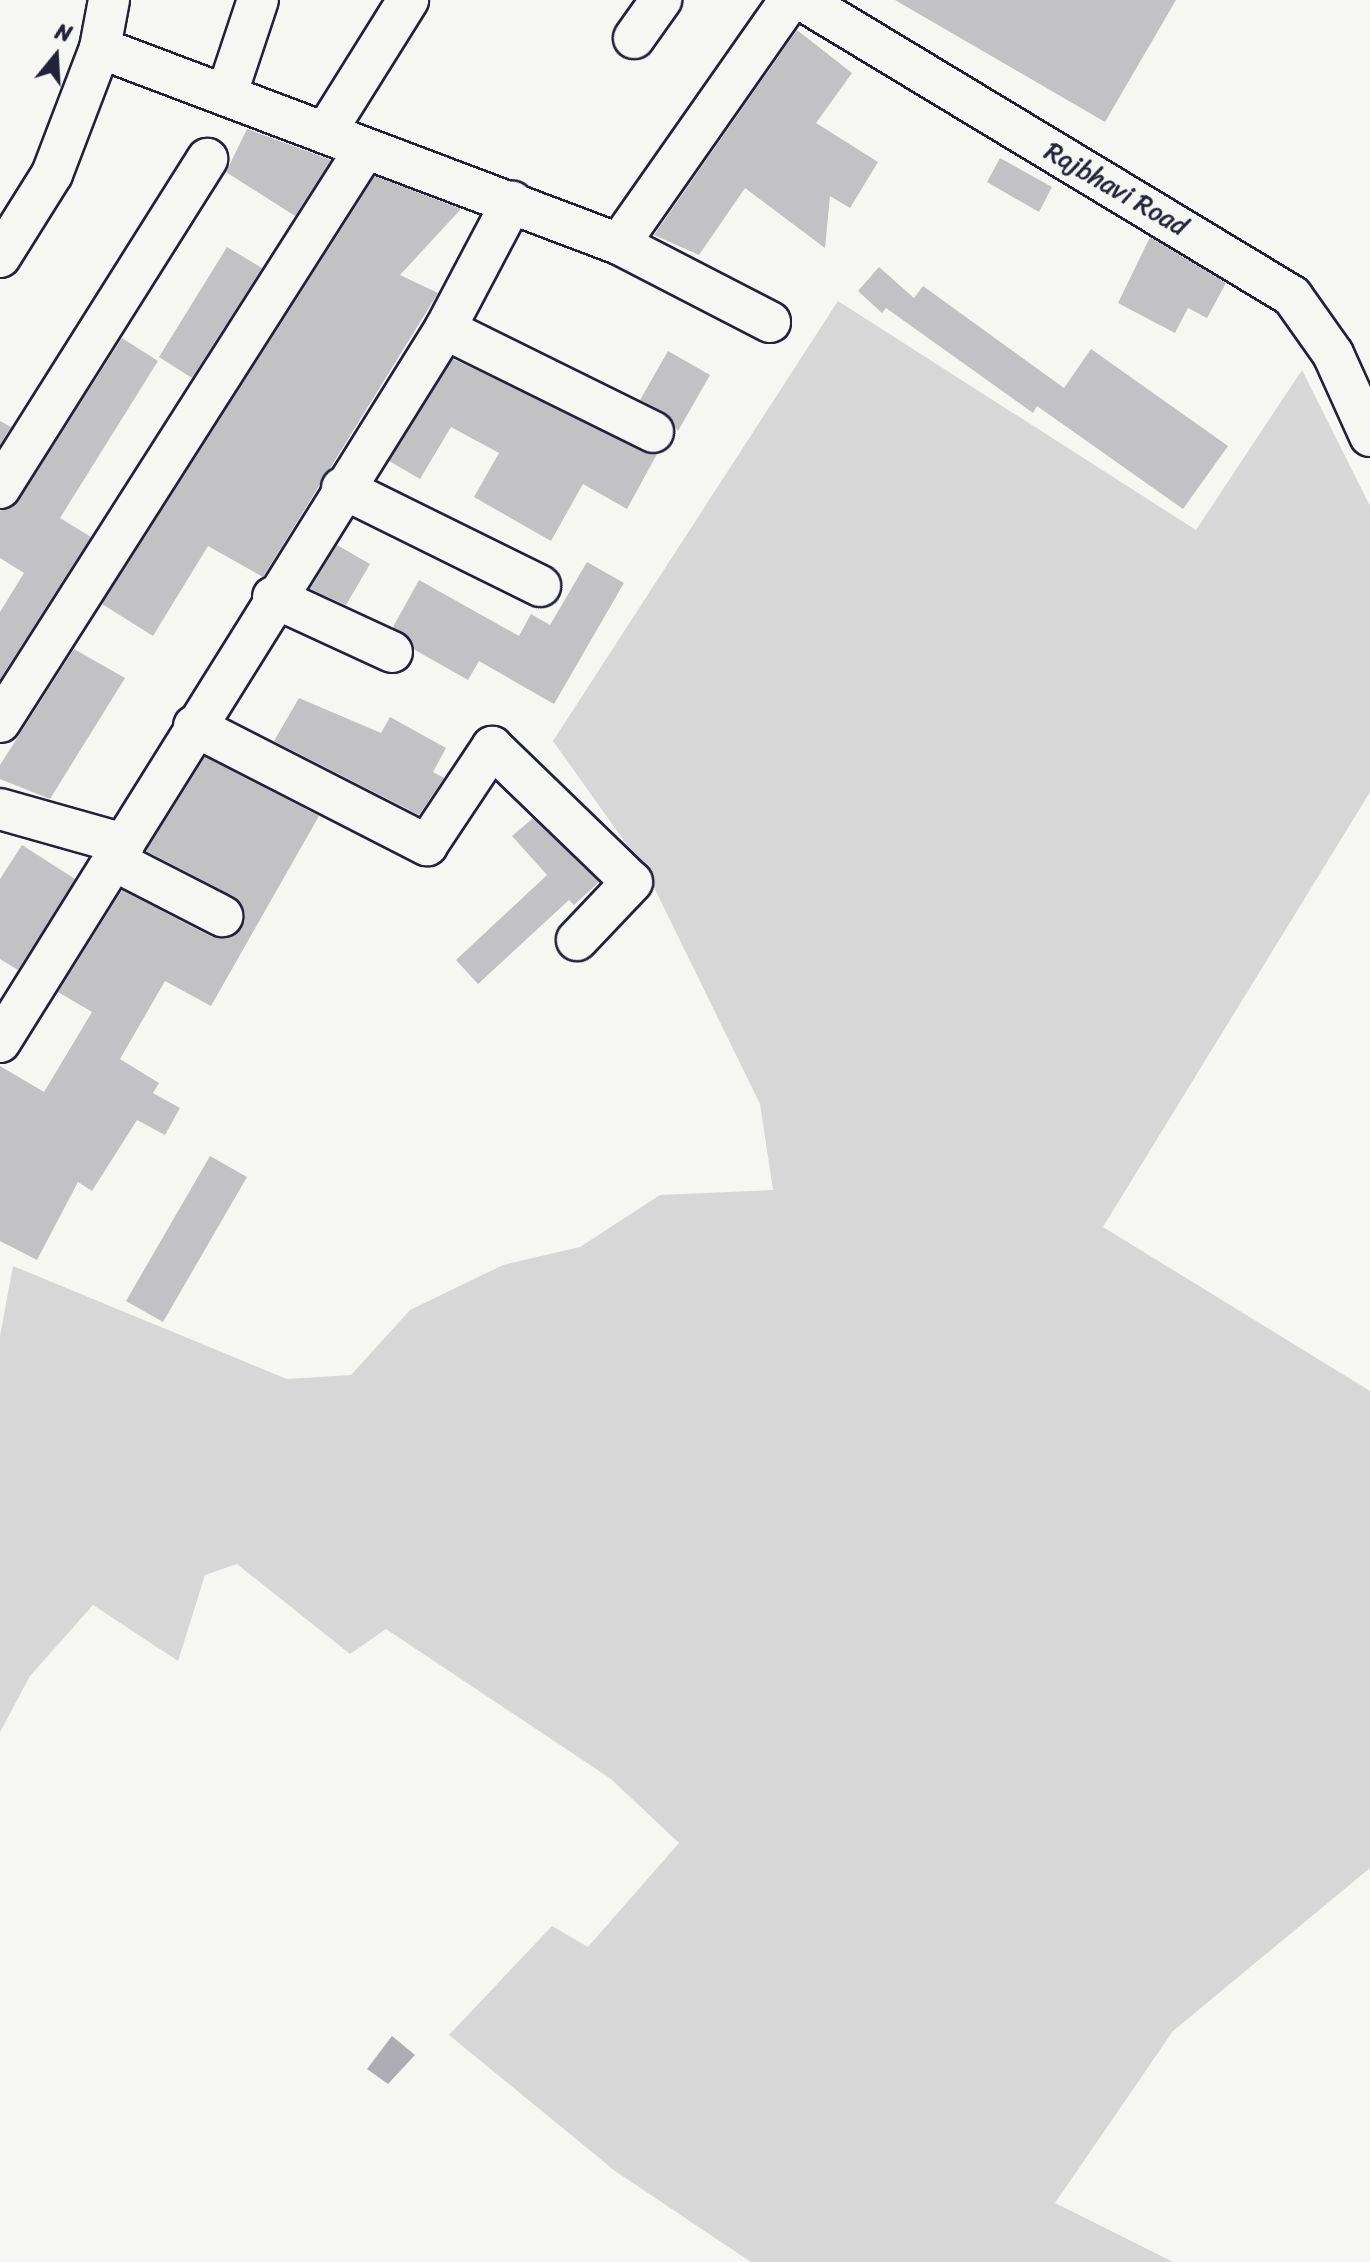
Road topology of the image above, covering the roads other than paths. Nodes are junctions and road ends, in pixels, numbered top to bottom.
1 (109, 0) edge
2 (258, 0) edge
3 (408, 0) edge
4 (661, 0) edge
5 (790, 0) edge
6 (802, 0) edge
7 (634, 38) dead end
8 (100, 48) junction
9 (227, 93) junction
10 (325, 133) junction
11 (365, 149) junction
12 (207, 159) dead end
13 (512, 202) junction
14 (619, 244) junction
15 (0, 257) edge
16 (770, 322) dead end
17 (445, 329) junction
18 (653, 432) dead end
19 (1370, 436) edge
20 (0, 488) edge
21 (342, 488) junction
22 (540, 586) dead end
23 (273, 597) junction
24 (392, 652) dead end
25 (0, 722) edge
26 (194, 726) junction
27 (0, 809) edge
28 (119, 852) junction
29 (222, 916) dead end
30 (577, 940) dead end
31 (0, 1042) edge

1 - 8 street
2 - 9 street
3 - 10 street
4 - 7 street
5 - 14 street
6 - 19 street, Rajbhavi Road
8 - 9 street
8 - 15 street
9 - 10 street
10 - 11 street
11 - 13 street
11 - 25 street
12 - 20 street
13 - 14 street
13 - 17 street
14 - 16 street
17 - 18 street
17 - 21 street
21 - 22 street
21 - 23 street
23 - 24 street
23 - 26 street
26 - 28 street
26 - 30 street
27 - 28 street
28 - 29 street
28 - 31 street

